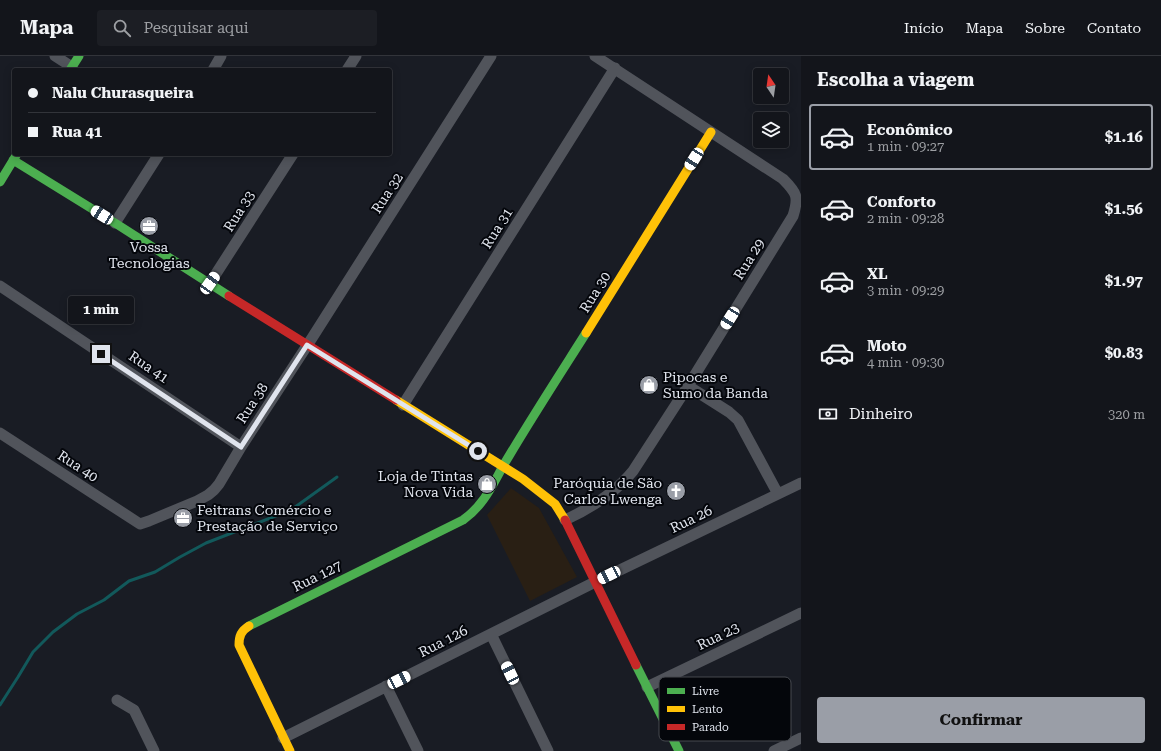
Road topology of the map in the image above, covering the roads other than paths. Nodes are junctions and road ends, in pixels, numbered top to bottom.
1 (55, 56) edge
2 (79, 56) edge
3 (222, 56) edge
4 (356, 56) edge
5 (490, 56) edge
6 (595, 56) edge
7 (71, 68) edge
8 (214, 68) edge
9 (348, 68) edge
10 (615, 68) junction
11 (711, 132) junction
12 (158, 156) edge
13 (292, 156) edge
14 (15, 157) edge
15 (0, 182) edge
16 (115, 223) junction
17 (210, 283) junction
18 (0, 286) edge
19 (307, 345) junction
20 (688, 386) junction
21 (403, 405) junction
22 (0, 433) edge
23 (241, 447) junction
24 (502, 466) junction
25 (801, 483) edge
26 (778, 494) junction
27 (565, 520) junction
28 (140, 524) joint
29 (595, 582) junction
30 (801, 613) edge
31 (491, 634) junction
32 (668, 677) edge
33 (659, 681) edge
34 (386, 686) junction
35 (647, 687) junction
36 (117, 700) dead end
37 (659, 711) edge
38 (283, 738) junction
39 (801, 738) edge
40 (674, 741) edge
41 (154, 751) edge
42 (290, 751) edge
43 (418, 751) edge
44 (548, 751) edge
45 (679, 751) edge
46 (774, 751) edge

1 - 7 street
2 - 7 street
3 - 8 street
4 - 9 street
5 - 19 street, Rua 32
6 - 10 street, Rua 29
10 - 11 street, Rua 29
10 - 21 street, Rua 31
11 - 20 street, Rua 29
11 - 24 street, Rua 30
12 - 16 street
13 - 17 street, Rua 33
14 - 15 street
14 - 16 street
16 - 17 street
17 - 19 street
18 - 23 street, Rua 41
19 - 21 street
19 - 23 street, Rua 38
20 - 26 street
20 - 27 street, Rua 29
21 - 24 street
22 - 28 street, Rua 40
23 - 28 street, Rua 38
24 - 27 street
24 - 38 street, Rua 127
25 - 26 street, Rua 26
26 - 29 street, Rua 26
27 - 29 street
29 - 31 street, Rua 126
29 - 35 street
30 - 32 street, Rua 23
31 - 34 street, Rua 126
31 - 44 street
33 - 35 street, Rua 23
34 - 38 street, Rua 126
34 - 43 street
35 - 37 street
36 - 41 street
38 - 42 street, Rua 127
39 - 46 street
40 - 45 street

